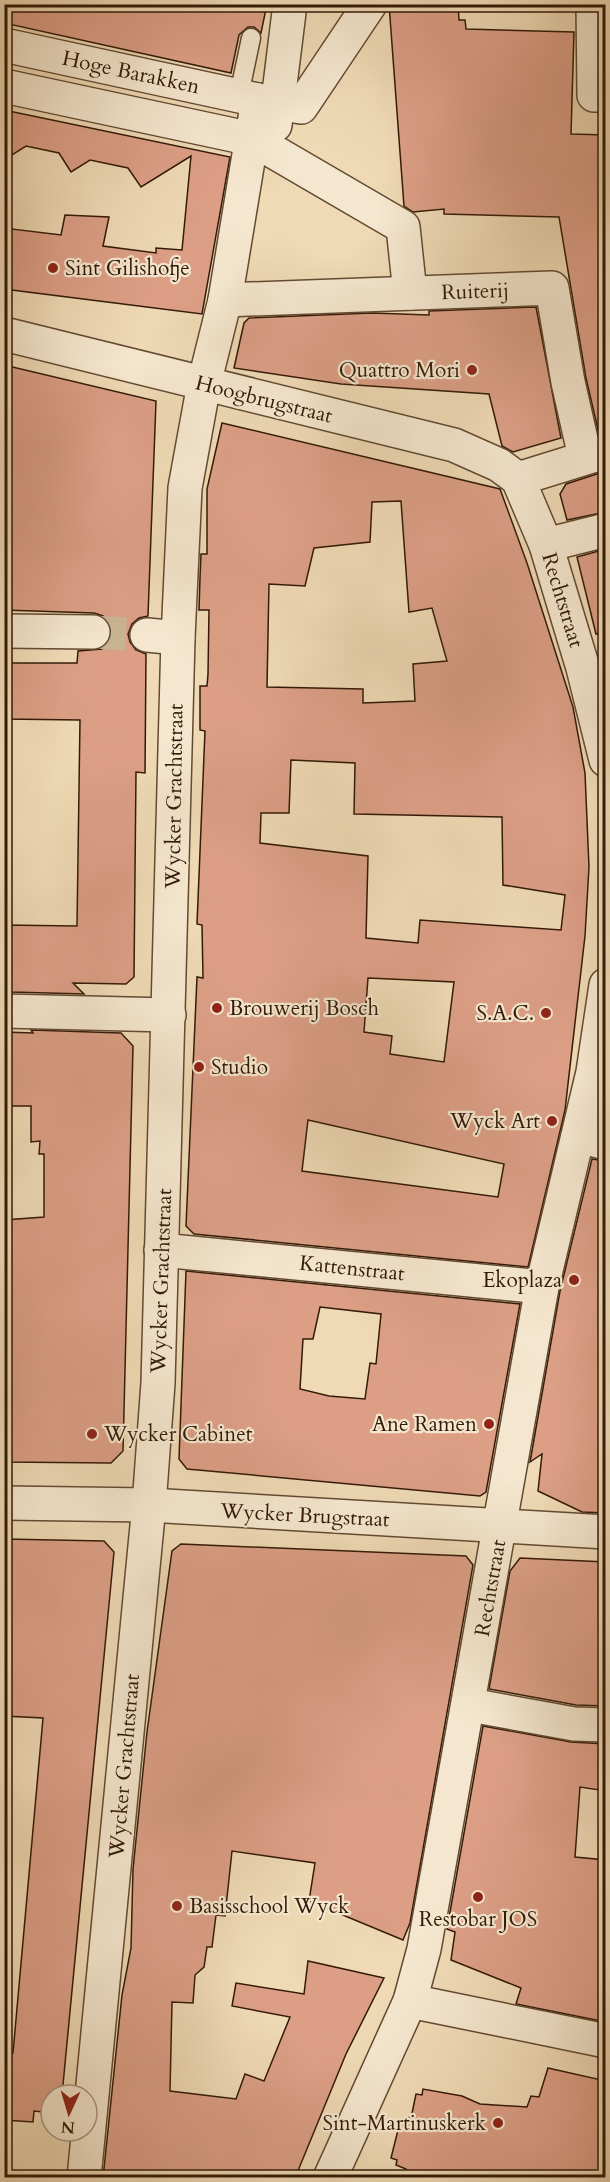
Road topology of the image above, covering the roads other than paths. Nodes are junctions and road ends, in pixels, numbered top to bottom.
1 (290, 4) edge
2 (370, 4) edge
3 (592, 4) edge
4 (251, 38) dead end
5 (4, 45) edge
6 (4, 86) edge
7 (606, 95) edge
8 (269, 101) junction
9 (262, 145) junction
10 (410, 293) junction
11 (225, 300) junction
12 (4, 334) edge
13 (204, 384) junction
14 (595, 454) edge
15 (518, 479) junction
16 (606, 530) edge
17 (546, 545) junction
18 (4, 631) edge
19 (93, 632) tunnel mouth
20 (606, 760) edge
21 (606, 985) edge
22 (4, 1011) edge
23 (169, 1015) junction
24 (592, 1140) edge
25 (161, 1250) junction
26 (542, 1287) junction
27 (4, 1503) edge
28 (149, 1505) junction
29 (501, 1527) junction
30 (606, 1532) edge
31 (470, 1705) junction
32 (606, 1725) edge
33 (410, 2001) junction
34 (606, 2041) edge
35 (84, 2178) edge
36 (330, 2178) edge

1 - 8 street
2 - 8 street
3 - 7 street
4 - 8 lane
5 - 8 street, Hoge Barakken
6 - 9 street, Hoge Barakken
8 - 9 street
8 - 9 street
9 - 10 street, Hoge Barakken
9 - 11 street
10 - 11 street, Ruiterij
10 - 14 street, Ruiterij
11 - 13 street
12 - 13 street, Hoogbrugstraat
13 - 15 street, Hoogbrugstraat
13 - 23 street, Wycker Grachtstraat
14 - 15 street
15 - 17 street, Rechtstraat
16 - 17 street
17 - 20 street, Rechtstraat
18 - 19 street
21 - 24 street, Rechtstraat
22 - 23 street
23 - 25 street, Wycker Grachtstraat
24 - 26 street, Rechtstraat
25 - 26 street, Kattenstraat
25 - 28 street, Wycker Grachtstraat
26 - 29 street, Rechtstraat
27 - 28 street, Wycker Brugstraat
28 - 29 street, Wycker Brugstraat
28 - 35 street, Wycker Grachtstraat
29 - 30 street, Wycker Brugstraat
29 - 31 street, Rechtstraat
31 - 32 street
31 - 33 street, Rechtstraat
33 - 34 street
33 - 36 street, Rechtstraat

